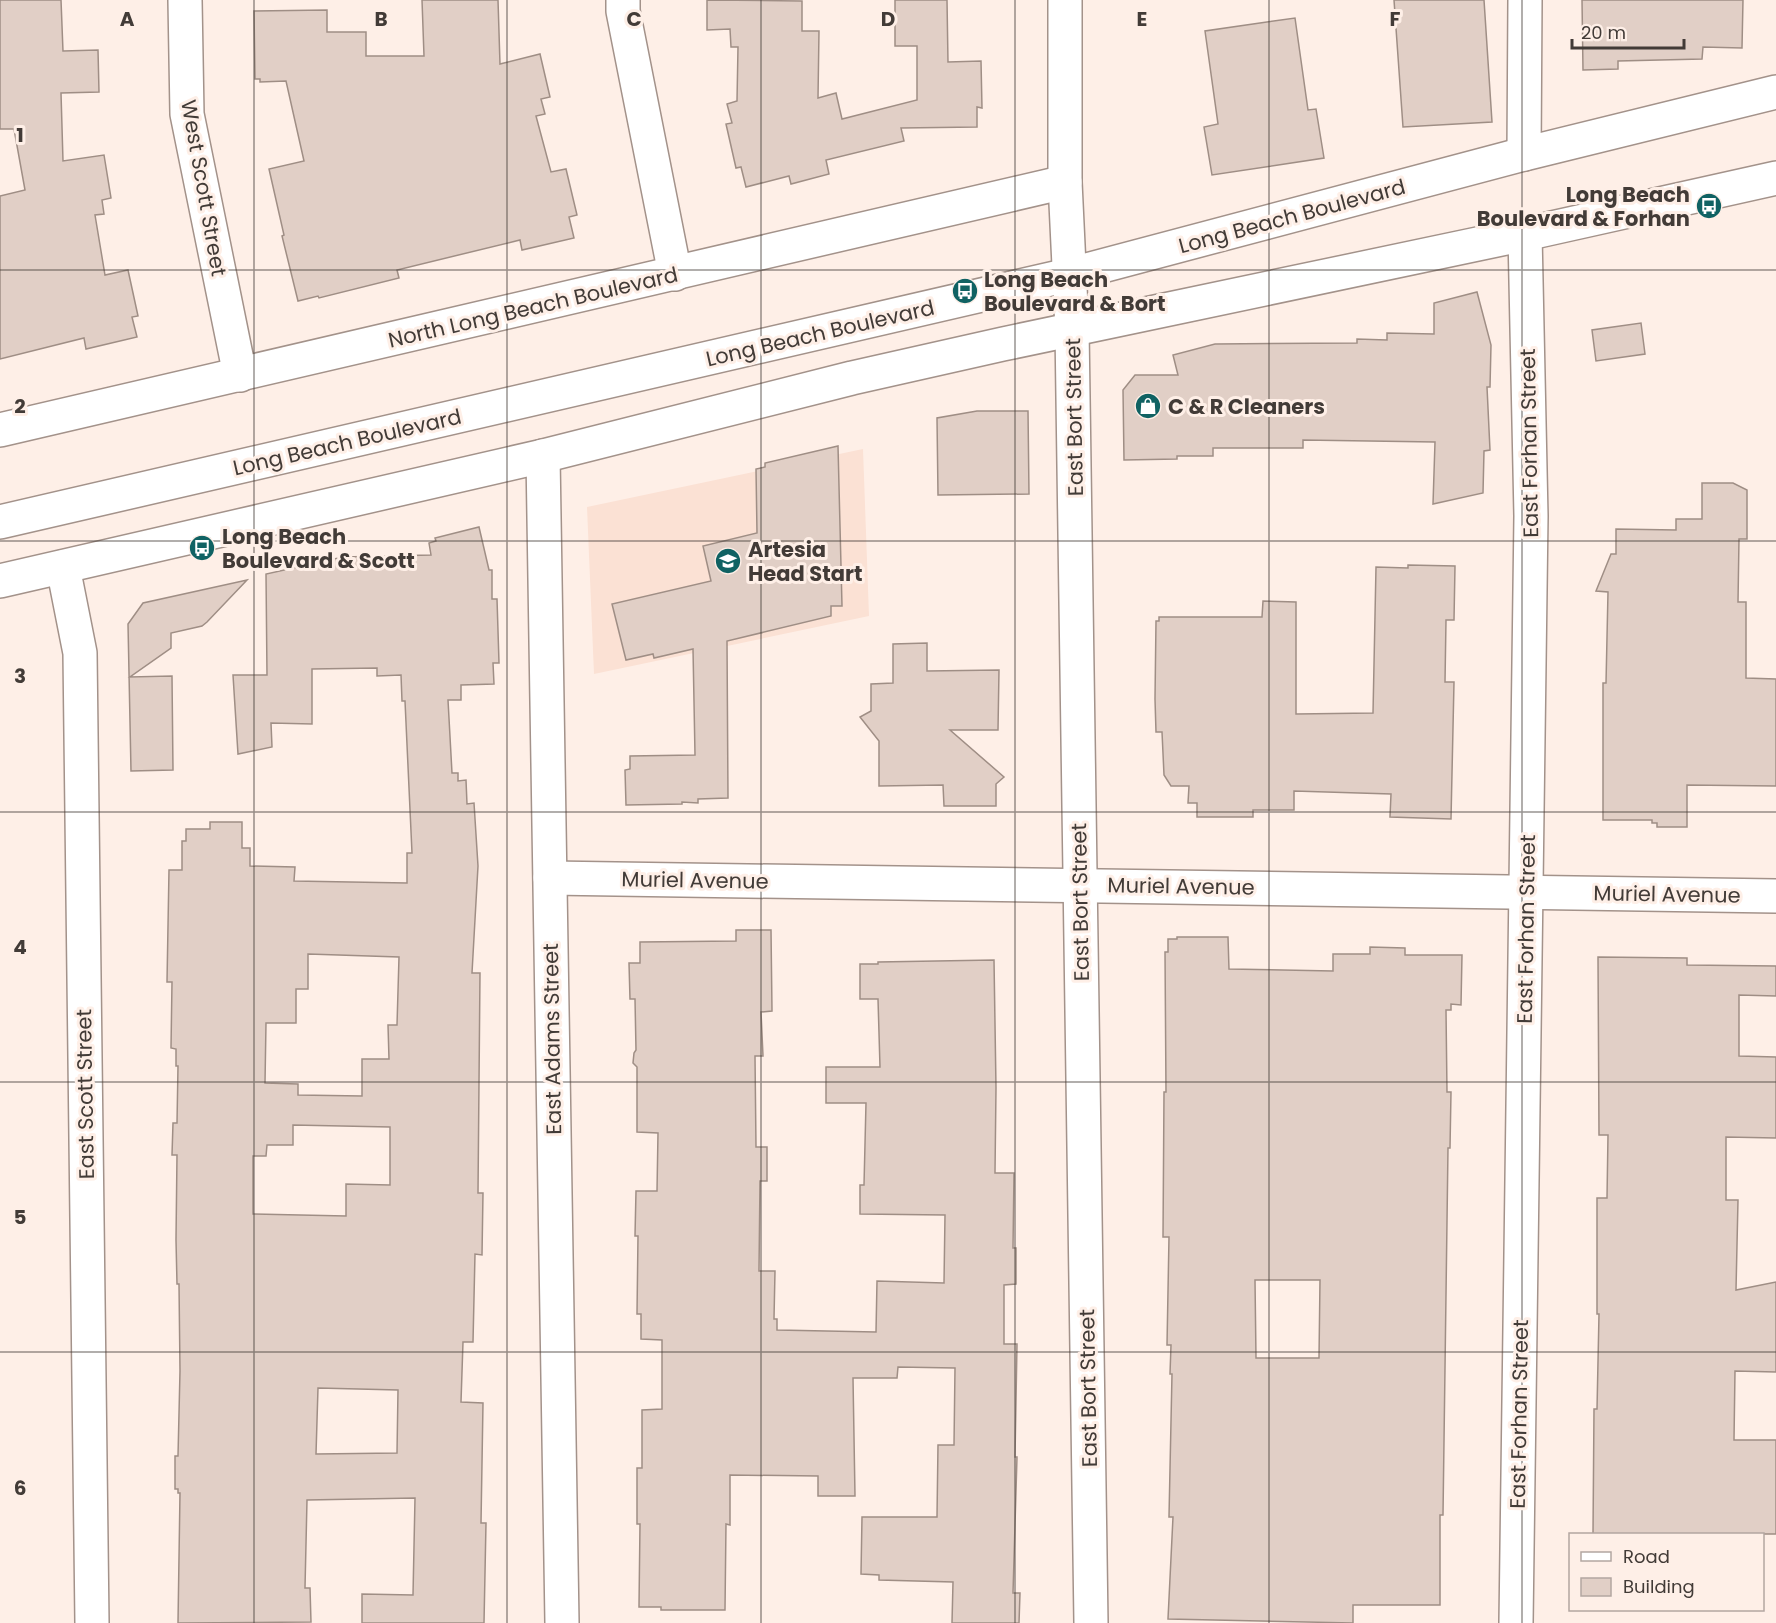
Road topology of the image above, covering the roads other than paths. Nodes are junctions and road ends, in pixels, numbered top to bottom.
1 (184, 0) edge
2 (623, 0) edge
3 (1065, 0) edge
4 (1525, 0) edge
5 (1776, 92) edge
6 (1524, 154) junction
7 (1776, 178) edge
8 (1065, 182) junction
9 (1525, 234) junction
10 (675, 274) junction
11 (1068, 275) junction
12 (1072, 329) junction
13 (240, 375) junction
14 (0, 430) edge
15 (543, 456) junction
16 (0, 522) edge
17 (63, 567) junction
18 (0, 581) edge
19 (550, 878) junction
20 (1080, 885) junction
21 (1526, 891) junction
22 (1776, 896) edge
23 (92, 1623) edge
24 (562, 1623) edge
25 (1091, 1623) edge
26 (1516, 1623) edge

1 - 13 street, West Scott Street
2 - 10 street
3 - 8 street, East Bort Street
4 - 6 street
5 - 6 street, Long Beach Boulevard
6 - 11 street, Long Beach Boulevard
7 - 9 street
8 - 10 street, North Long Beach Boulevard
8 - 11 street, East Bort Street
9 - 12 street
9 - 21 street, East Forhan Street
10 - 13 street, North Long Beach Boulevard
11 - 12 street, East Bort Street
11 - 16 street, Long Beach Boulevard
12 - 15 street
12 - 20 street, East Bort Street
13 - 14 street, North Long Beach Boulevard
15 - 17 street
15 - 19 street, East Adams Street
17 - 18 street
17 - 23 street, East Scott Street
19 - 20 street, Muriel Avenue
19 - 24 street, East Adams Street
20 - 21 street, Muriel Avenue
20 - 25 street, East Bort Street
21 - 22 street, Muriel Avenue
21 - 26 street, East Forhan Street

